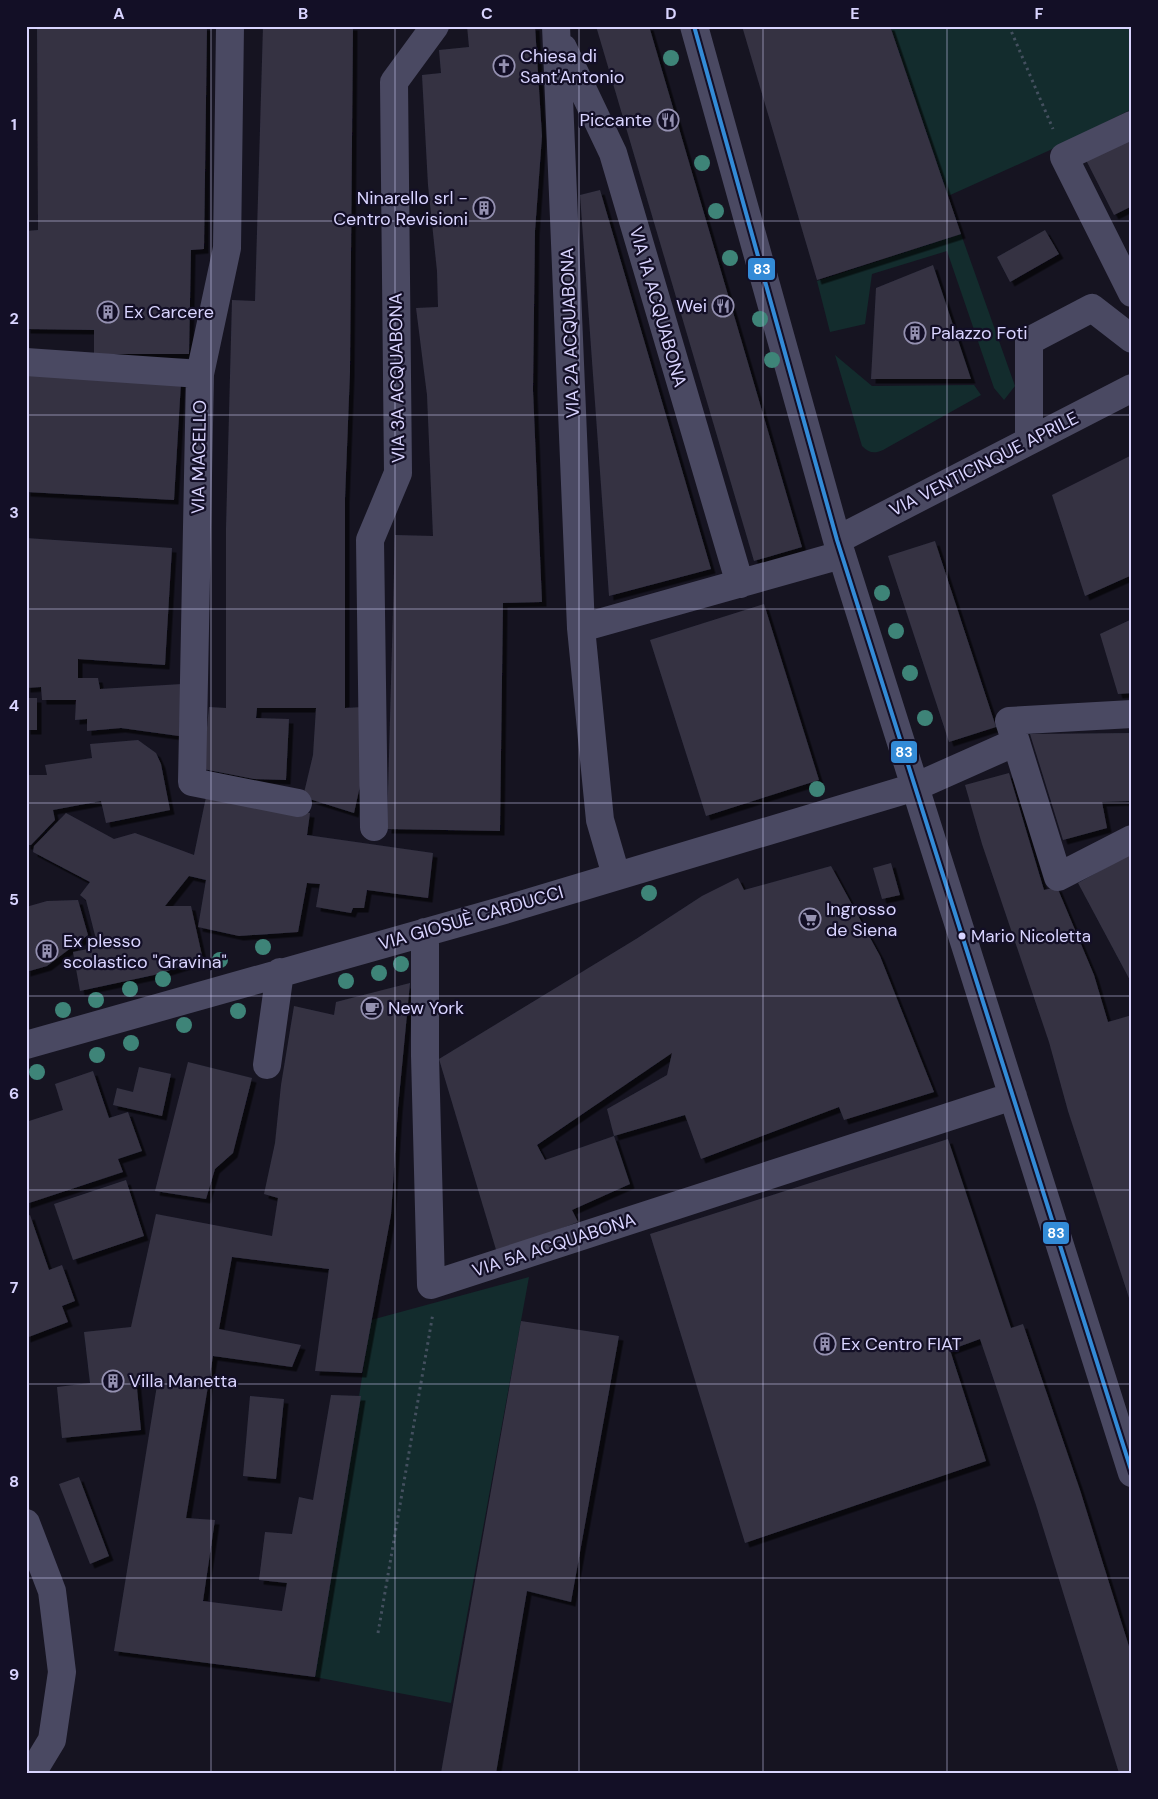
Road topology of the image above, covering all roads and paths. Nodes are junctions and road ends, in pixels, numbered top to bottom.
1 (230, 26) edge
2 (434, 26) edge
3 (694, 26) edge
4 (1009, 26) edge
5 (557, 32) edge
6 (1132, 124) edge
7 (1064, 157) junction
8 (1132, 293) edge
9 (1132, 339) edge
10 (26, 362) edge
11 (200, 374) junction
12 (1132, 388) edge
13 (1029, 441) junction
14 (839, 548) junction
15 (740, 584) junction
16 (581, 628) junction
17 (1132, 714) edge
18 (1016, 742) junction
19 (914, 787) junction
20 (298, 803) dead end
21 (374, 827) dead end
22 (1132, 839) edge
23 (616, 875) junction
24 (425, 932) junction
25 (280, 972) junction
26 (26, 1044) edge
27 (267, 1065) dead end
28 (1012, 1096) junction
29 (431, 1285) junction
30 (1132, 1473) edge
31 (26, 1523) edge
32 (378, 1633) dead end
33 (32, 1773) edge

1 - 11 street, VIA MACELLO
2 - 21 street, VIA 3A ACQUABONA
3 - 14 street
4 - 7 path
5 - 15 street, VIA 1A ACQUABONA
5 - 16 street, VIA 2A ACQUABONA
6 - 7 street
7 - 8 street
9 - 13 street
10 - 11 street
11 - 20 street, VIA MACELLO
12 - 13 street, VIA VENTICINQUE APRILE
13 - 14 street, VIA VENTICINQUE APRILE
14 - 15 street, VIA VENTICINQUE APRILE
14 - 19 street
15 - 16 street, VIA VENTICINQUE APRILE
16 - 23 street, VIA 2A ACQUABONA
17 - 18 street
18 - 19 street, VIA GIOSUÈ CARDUCCI
18 - 22 street
19 - 23 street, VIA GIOSUÈ CARDUCCI
19 - 28 street
23 - 24 street, VIA GIOSUÈ CARDUCCI
24 - 25 street, VIA GIOSUÈ CARDUCCI
24 - 29 street
25 - 26 street, VIA GIOSUÈ CARDUCCI
25 - 27 street
28 - 29 street, VIA 5A ACQUABONA
28 - 30 street
29 - 32 path
31 - 33 street

